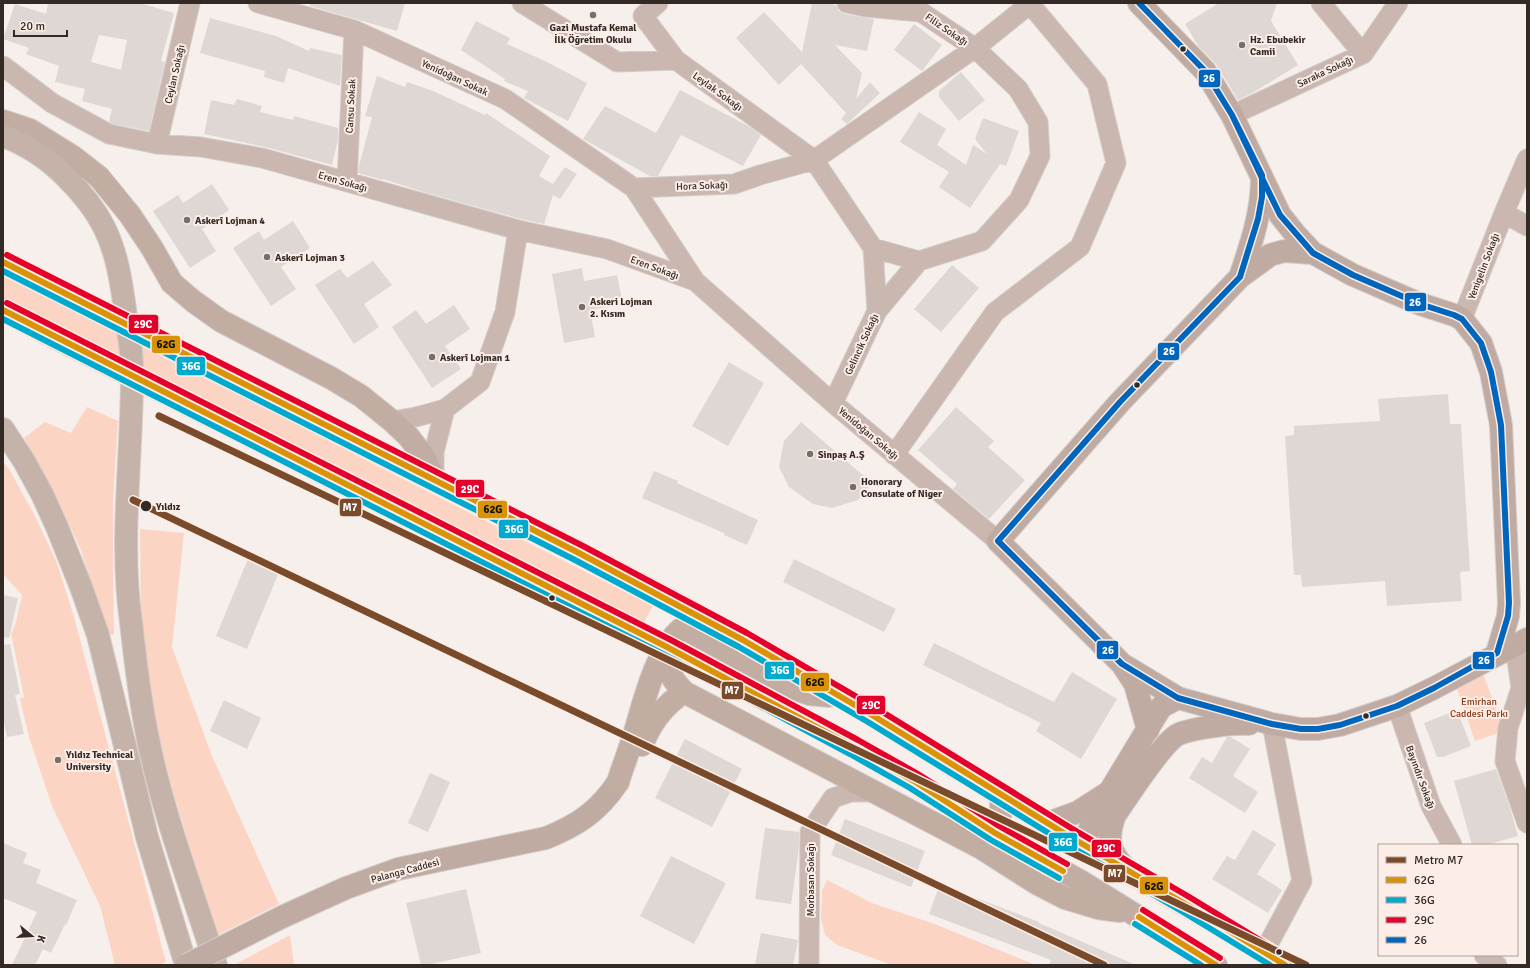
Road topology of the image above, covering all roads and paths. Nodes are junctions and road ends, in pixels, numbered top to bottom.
1 (190, 3) edge
2 (258, 3) edge
3 (522, 3) edge
4 (658, 3) edge
5 (847, 3) edge
6 (1031, 3) edge
7 (1139, 3) edge
8 (1321, 3) edge
9 (1398, 3) edge
10 (867, 5) edge
11 (354, 30) junction
12 (975, 48) junction
13 (1363, 54) junction
14 (676, 60) junction
15 (3, 66) edge
16 (1232, 116) junction
17 (3, 121) edge
18 (3, 136) edge
19 (158, 144) junction
20 (1527, 159) edge
21 (814, 160) junction
22 (1262, 175) junction
23 (347, 182) junction
24 (634, 188) junction
25 (1504, 213) junction
26 (1527, 226) edge
27 (518, 230) junction
28 (873, 248) junction
29 (1313, 253) junction
30 (919, 261) junction
31 (3, 262) edge
32 (1240, 277) junction
33 (694, 281) junction
34 (3, 310) edge
35 (878, 311) junction
36 (1462, 320) junction
37 (833, 403) junction
38 (445, 409) junction
39 (392, 421) junction
40 (3, 429) edge
41 (894, 455) junction
42 (434, 479) junction
43 (998, 541) junction
44 (1508, 580) junction
45 (1527, 600) edge
46 (1513, 646) edge
47 (667, 647) junction
48 (1122, 664) junction
49 (684, 692) junction
50 (838, 695) junction
51 (1178, 698) junction
52 (1397, 706) junction
53 (1272, 724) junction
54 (1148, 730) junction
55 (618, 782) junction
56 (1110, 791) junction
57 (876, 792) junction
58 (1000, 794) junction
59 (1048, 823) junction
60 (1527, 823) edge
61 (995, 833) junction
62 (967, 840) junction
63 (1082, 844) junction
64 (1451, 844) edge
65 (1127, 870) junction
66 (1082, 882) junction
67 (1132, 913) junction
68 (1264, 952) junction
69 (1485, 956) edge
70 (187, 965) edge
71 (216, 965) edge
72 (809, 965) edge
73 (1216, 965) edge
74 (1285, 965) edge
75 (1497, 965) edge

1 - 19 street, Ceylan Sokağı
2 - 11 street, Yenidoğan Sokak
3 - 14 street
4 - 14 street, Leylak Sokağı
5 - 10 street, Filiz Sokağı
6 - 12 street, Hora Sokağı
6 - 41 street
7 - 16 street
8 - 13 street
9 - 13 street, Saraka Sokağı
10 - 12 street, Filiz Sokağı
11 - 23 street, Cansu Sokak
11 - 24 street, Yenidoğan Sokak
12 - 21 street, Hora Sokağı
12 - 30 street
13 - 16 street, Saraka Sokağı
14 - 21 street, Leylak Sokağı
15 - 19 street, Eren Sokağı
16 - 22 street
17 - 39 main road
18 - 71 highway
19 - 23 street, Eren Sokağı
20 - 25 street, Yenigelin Sokağı
21 - 24 street, Hora Sokağı
21 - 28 street, Leylak Sokağı
22 - 29 street
22 - 32 street
23 - 27 street, Eren Sokağı
24 - 33 street, Yenidoğan Sokağı
25 - 26 street
25 - 36 street, Yenigelin Sokağı
27 - 33 street, Eren Sokağı
27 - 38 street
28 - 30 street
28 - 35 street, Gelincik Sokağı
29 - 32 street
29 - 36 street
30 - 35 street
31 - 42 main road, bridge
32 - 43 street
33 - 37 street, Yenidoğan Sokağı
34 - 47 main road, bridge
35 - 37 street, Gelincik Sokağı
36 - 44 street
37 - 41 street, Yenidoğan Sokağı
38 - 39 street
38 - 42 street
39 - 42 main road
40 - 70 highway
41 - 43 street, Yenidoğan Sokağı
42 - 50 main road
43 - 48 street, Yenidoğan Sokağı
44 - 45 street
44 - 46 street
46 - 52 street
46 - 60 street
47 - 49 main road
47 - 50 main road
47 - 55 main road
47 - 61 main road
48 - 51 street
48 - 54 street
49 - 55 main road
49 - 57 main road
50 - 58 main road
51 - 53 street
51 - 54 street
52 - 53 street
52 - 64 street, Bayındır Sokağı
53 - 65 street
53 - 68 street
54 - 56 street
55 - 70 street, Palanga Caddesi, bridge
56 - 59 street
56 - 63 street
57 - 62 main road
57 - 72 street, Morbasan Sokağı
58 - 59 main road
58 - 61 main road
59 - 63 main road
61 - 62 main road
61 - 66 main road
62 - 67 main road
63 - 65 main road
63 - 66 main road
65 - 68 main road
66 - 67 main road
67 - 73 main road
68 - 74 main road
69 - 75 street

